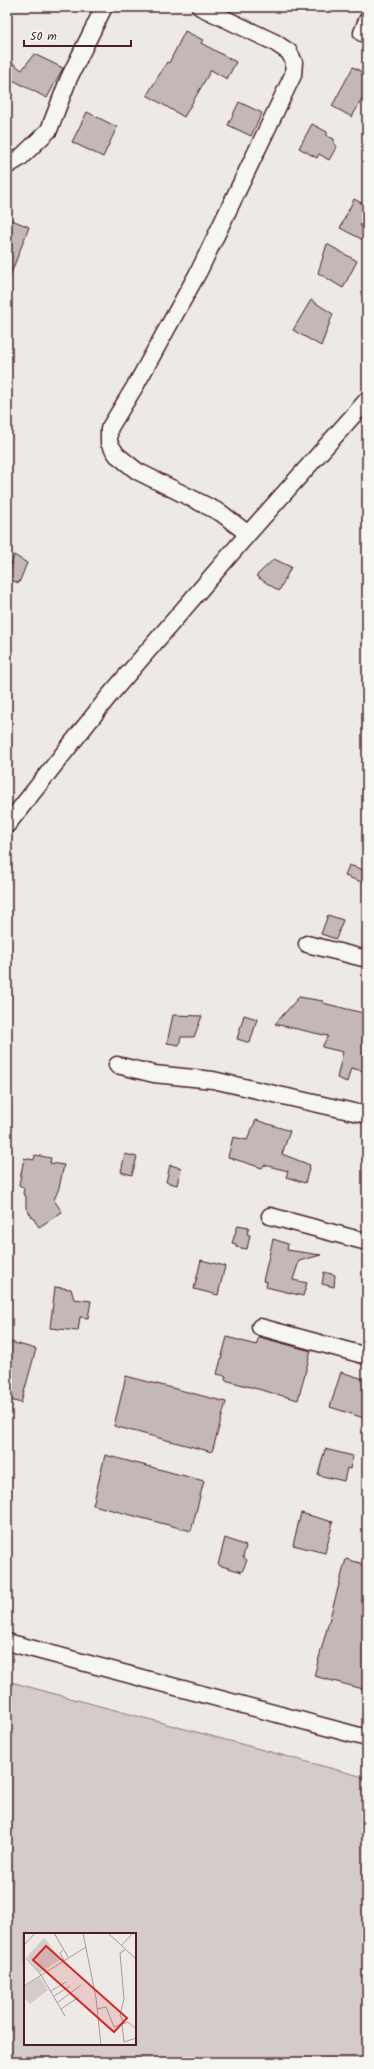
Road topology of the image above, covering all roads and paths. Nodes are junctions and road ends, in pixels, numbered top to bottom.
1 (104, 7) edge
2 (200, 7) edge
3 (7, 166) edge
4 (367, 400) edge
5 (248, 534) junction
6 (7, 825) edge
7 (307, 944) dead end
8 (367, 959) edge
9 (117, 1065) dead end
10 (367, 1115) edge
11 (270, 1216) dead end
12 (367, 1242) edge
13 (260, 1327) dead end
14 (367, 1356) edge
15 (7, 1642) edge
16 (367, 1738) edge

1 - 3 street
2 - 5 street
4 - 5 street
5 - 6 street
7 - 8 street
9 - 10 street
11 - 12 street
13 - 14 street
15 - 16 street

